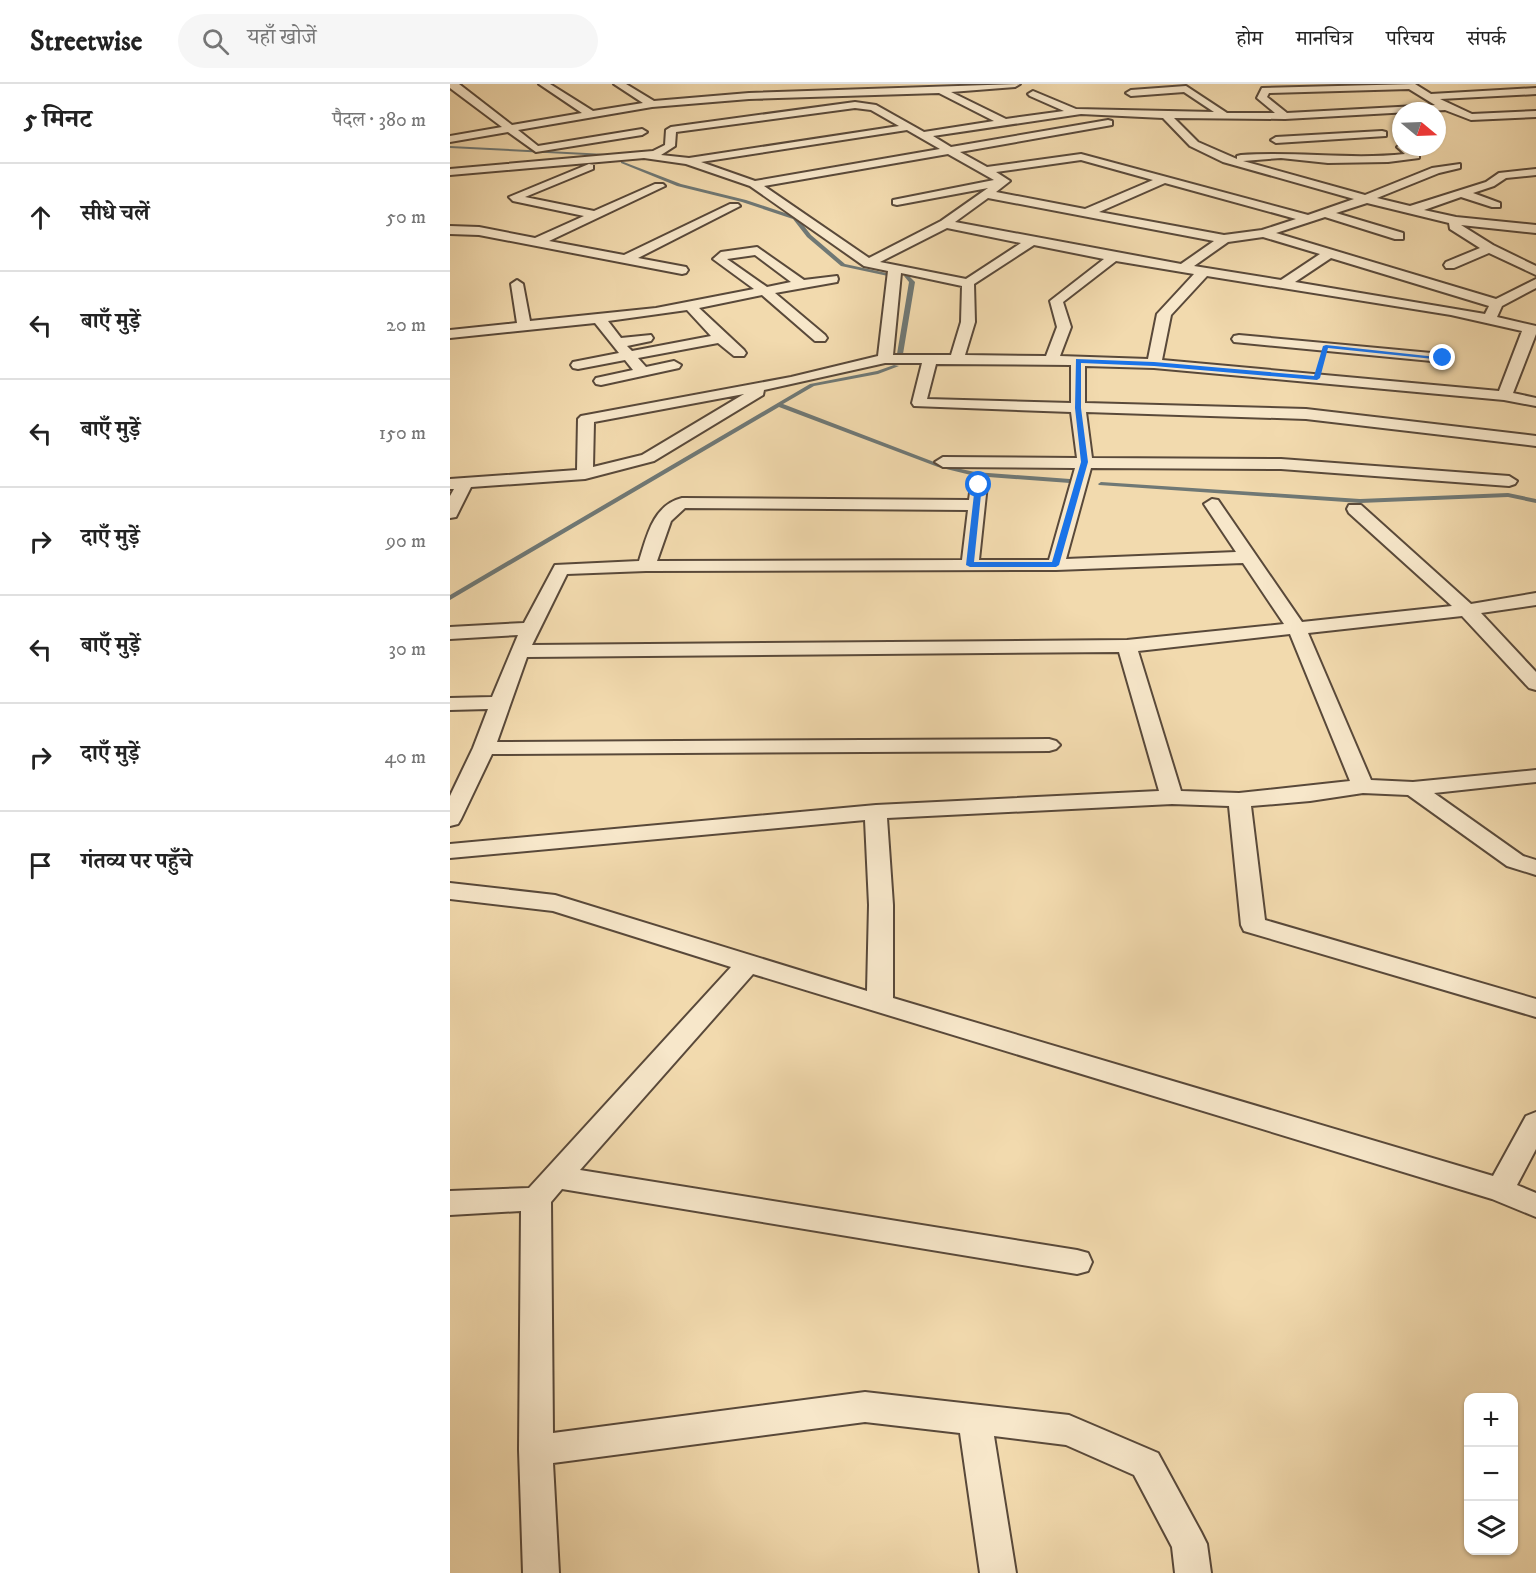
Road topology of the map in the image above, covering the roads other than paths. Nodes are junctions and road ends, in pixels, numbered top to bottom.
1 (544, 84) edge
2 (619, 84) edge
3 (783, 84) edge
4 (866, 84) edge
5 (1015, 84) edge
6 (1122, 84) edge
7 (1494, 84) edge
8 (450, 85) edge
9 (1410, 85) edge
10 (735, 88) dead end
11 (940, 90) junction
12 (1536, 91) edge
13 (1509, 92) junction
14 (880, 93) junction
15 (1131, 93) junction
16 (801, 94) junction
17 (1033, 94) dead end
18 (749, 96) junction
19 (1427, 97) junction
20 (1436, 102) edge
21 (652, 104) junction
22 (1446, 107) edge
23 (1074, 112) junction
24 (1139, 114) junction
25 (1536, 114) edge
26 (1166, 115) junction
27 (593, 116) junction
28 (1226, 116) junction
29 (1246, 116) junction
30 (1285, 116) junction
31 (1392, 118) edge
32 (1004, 122) junction
33 (1108, 123) dead end
34 (1369, 123) junction
35 (909, 127) junction
36 (509, 129) junction
37 (642, 132) dead end
38 (1268, 134) junction
39 (922, 135) junction
40 (450, 139) edge
41 (1392, 140) edge
42 (953, 150) junction
43 (639, 156) junction
44 (1288, 156) junction
45 (1415, 156) edge
46 (1388, 159) junction
47 (1227, 160) junction
48 (688, 161) junction
49 (602, 162) dead end
50 (1456, 166) dead end
51 (987, 170) junction
52 (1358, 170) dead end
53 (450, 172) edge
54 (1536, 172) edge
55 (1338, 178) dead end
56 (1162, 180) junction
57 (1004, 181) junction
58 (754, 184) junction
59 (1318, 185) junction
60 (659, 186) dead end
61 (514, 187) junction
62 (1460, 193) junction
63 (987, 194) junction
64 (1366, 199) junction
65 (897, 202) dead end
66 (1496, 205) dead end
67 (734, 206) dead end
68 (1411, 210) junction
69 (1086, 213) junction
70 (1324, 213) junction
71 (595, 215) junction
72 (1307, 218) junction
73 (1456, 221) junction
74 (945, 224) junction
75 (1536, 229) edge
76 (450, 230) edge
77 (1264, 233) junction
78 (502, 235) junction
79 (1399, 236) dead end
80 (1224, 239) junction
81 (1032, 241) junction
82 (537, 242) junction
83 (1489, 248) junction
84 (1330, 253) junction
85 (1114, 257) junction
86 (626, 259) junction
87 (868, 263) junction
88 (1450, 265) dead end
89 (896, 267) junction
90 (1183, 268) junction
91 (682, 270) dead end
92 (1536, 271) edge
93 (1203, 272) junction
94 (832, 279) dead end
95 (968, 283) junction
96 (1536, 283) edge
97 (517, 284) dead end
98 (802, 284) junction
99 (1283, 284) junction
100 (765, 291) junction
101 (1497, 304) junction
102 (690, 306) junction
103 (598, 318) junction
104 (1489, 319) junction
105 (524, 326) junction
106 (709, 326) junction
107 (1331, 329) dead end
108 (1533, 330) edge
109 (450, 334) edge
110 (721, 338) junction
111 (820, 338) dead end
112 (1239, 339) dead end
113 (618, 343) junction
114 (739, 353) dead end
115 (628, 356) junction
116 (930, 358) junction
117 (1443, 358) dead end
118 (885, 359) junction
119 (957, 359) junction
120 (1051, 360) junction
121 (1078, 361) junction
122 (1321, 362) junction
123 (1154, 364) junction
124 (578, 365) dead end
125 (674, 365) dead end
126 (643, 372) junction
127 (601, 381) dead end
128 (770, 385) junction
129 (1504, 396) junction
130 (1536, 402) edge
131 (1078, 408) junction
132 (1536, 441) edge
133 (944, 462) dead end
134 (1085, 462) junction
135 (585, 474) junction
136 (1509, 481) dead end
137 (457, 484) edge
138 (979, 485) dead end
139 (1212, 504) dead end
140 (976, 506) junction
141 (1355, 509) dead end
142 (450, 513) edge
143 (1250, 557) junction
144 (970, 565) junction
145 (1056, 565) junction
146 (646, 566) junction
147 (1536, 599) edge
148 (1467, 610) junction
149 (532, 628) junction
150 (1297, 629) junction
151 (450, 633) edge
152 (1127, 646) junction
153 (519, 651) junction
154 (1536, 684) edge
155 (501, 703) junction
156 (450, 704) edge
157 (1049, 745) dead end
158 (484, 748) junction
159 (1536, 777) edge
160 (1363, 786) junction
161 (1413, 789) junction
162 (1172, 797) junction
163 (1239, 800) junction
164 (876, 812) junction
165 (450, 819) edge
166 (450, 851) edge
167 (1536, 868) edge
168 (450, 891) edge
169 (748, 964) junction
170 (880, 1002) junction
171 (1536, 1008) edge
172 (1536, 1123) edge
173 (556, 1177) junction
174 (1500, 1190) junction
175 (536, 1199) junction
176 (450, 1203) edge
177 (1536, 1205) edge
178 (1077, 1262) dead end
179 (975, 1419) junction
180 (536, 1450) junction
181 (541, 1573) edge
182 (998, 1573) edge
183 (1193, 1573) edge

1 - 27 street
2 - 21 street
3 - 16 street
4 - 14 street
5 - 11 street
6 - 15 street
7 - 13 street
8 - 36 street
9 - 19 street
9 - 30 street
10 - 18 street
11 - 14 street
11 - 32 street
12 - 13 street
13 - 19 street
14 - 16 street
15 - 24 street
15 - 28 street
16 - 18 street
17 - 23 street
18 - 21 street
19 - 20 street
21 - 27 street
22 - 25 street
23 - 24 street
23 - 32 street
24 - 26 street
26 - 28 street
26 - 47 street
27 - 36 street
28 - 29 street
29 - 30 street
29 - 38 street
30 - 34 street
31 - 34 street
32 - 39 street
33 - 42 street
34 - 38 street
34 - 41 street
35 - 39 street
35 - 43 street
35 - 48 street
36 - 37 street
36 - 40 street
38 - 44 street
39 - 42 street
42 - 51 street
42 - 58 street
43 - 48 street
43 - 53 street
44 - 46 street
44 - 47 street
45 - 46 street
46 - 52 street
47 - 59 street
48 - 58 street
49 - 61 street
50 - 64 street
51 - 56 street
51 - 57 street
54 - 62 street
55 - 59 street
56 - 69 street
56 - 72 street
57 - 63 street
57 - 65 street
58 - 87 street
59 - 64 street
60 - 71 street
61 - 71 street
61 - 78 street
62 - 66 street
62 - 68 street
63 - 69 street
63 - 74 street
64 - 68 street
64 - 70 street
67 - 86 street
68 - 73 street
69 - 80 street
70 - 72 street
70 - 79 street
71 - 82 street
72 - 77 street
73 - 75 street
73 - 83 street
74 - 81 street
74 - 87 street
76 - 78 street
77 - 80 street
77 - 84 street
78 - 82 street
80 - 90 street
81 - 85 street
81 - 95 street
82 - 86 street
83 - 88 street
83 - 92 street
84 - 99 street
84 - 101 street
85 - 90 street
85 - 120 street
86 - 91 street
87 - 89 street
89 - 95 street
89 - 118 street
90 - 93 street
93 - 99 street
93 - 123 street
94 - 98 street
95 - 119 street
96 - 101 street
97 - 105 street
98 - 100 street
98 - 100 street
99 - 104 street
100 - 102 street
100 - 111 street
101 - 104 street
102 - 103 street
102 - 106 street
103 - 105 street
103 - 113 street
104 - 108 street
105 - 109 street
106 - 110 street
106 - 113 street
107 - 122 street
108 - 129 street
110 - 114 street
110 - 115 street
112 - 122 street
113 - 115 street
115 - 124 street
115 - 126 street
116 - 118 street
116 - 119 street
116 - 131 street
117 - 122 street
118 - 128 street
119 - 120 street
120 - 121 street
121 - 123 street
121 - 131 street
122 - 123 street
122 - 129 street
125 - 126 street
126 - 127 street
128 - 135 street
128 - 135 street
129 - 130 street
131 - 132 street
131 - 134 street
133 - 134 street
134 - 136 street
134 - 145 street
135 - 137 street
137 - 142 street
138 - 140 street
139 - 143 street
140 - 144 street
140 - 146 street
141 - 148 street
143 - 145 street
143 - 150 street
144 - 145 street
144 - 146 street
146 - 149 street
147 - 148 street
148 - 150 street
148 - 154 street
149 - 151 street
149 - 153 street
150 - 152 street
150 - 160 street
152 - 153 street
152 - 162 street
153 - 155 street
155 - 156 street
155 - 158 street
157 - 158 street
158 - 165 street
159 - 161 street
160 - 161 street
160 - 163 street
161 - 167 street
162 - 163 street
162 - 164 street
163 - 171 street
164 - 166 street
164 - 170 street
168 - 169 street
169 - 170 street
169 - 173 street
170 - 174 street
172 - 174 street
173 - 175 street
173 - 178 street
174 - 177 street
175 - 176 street
175 - 180 street
179 - 180 street
179 - 182 street
179 - 183 street
180 - 181 street

